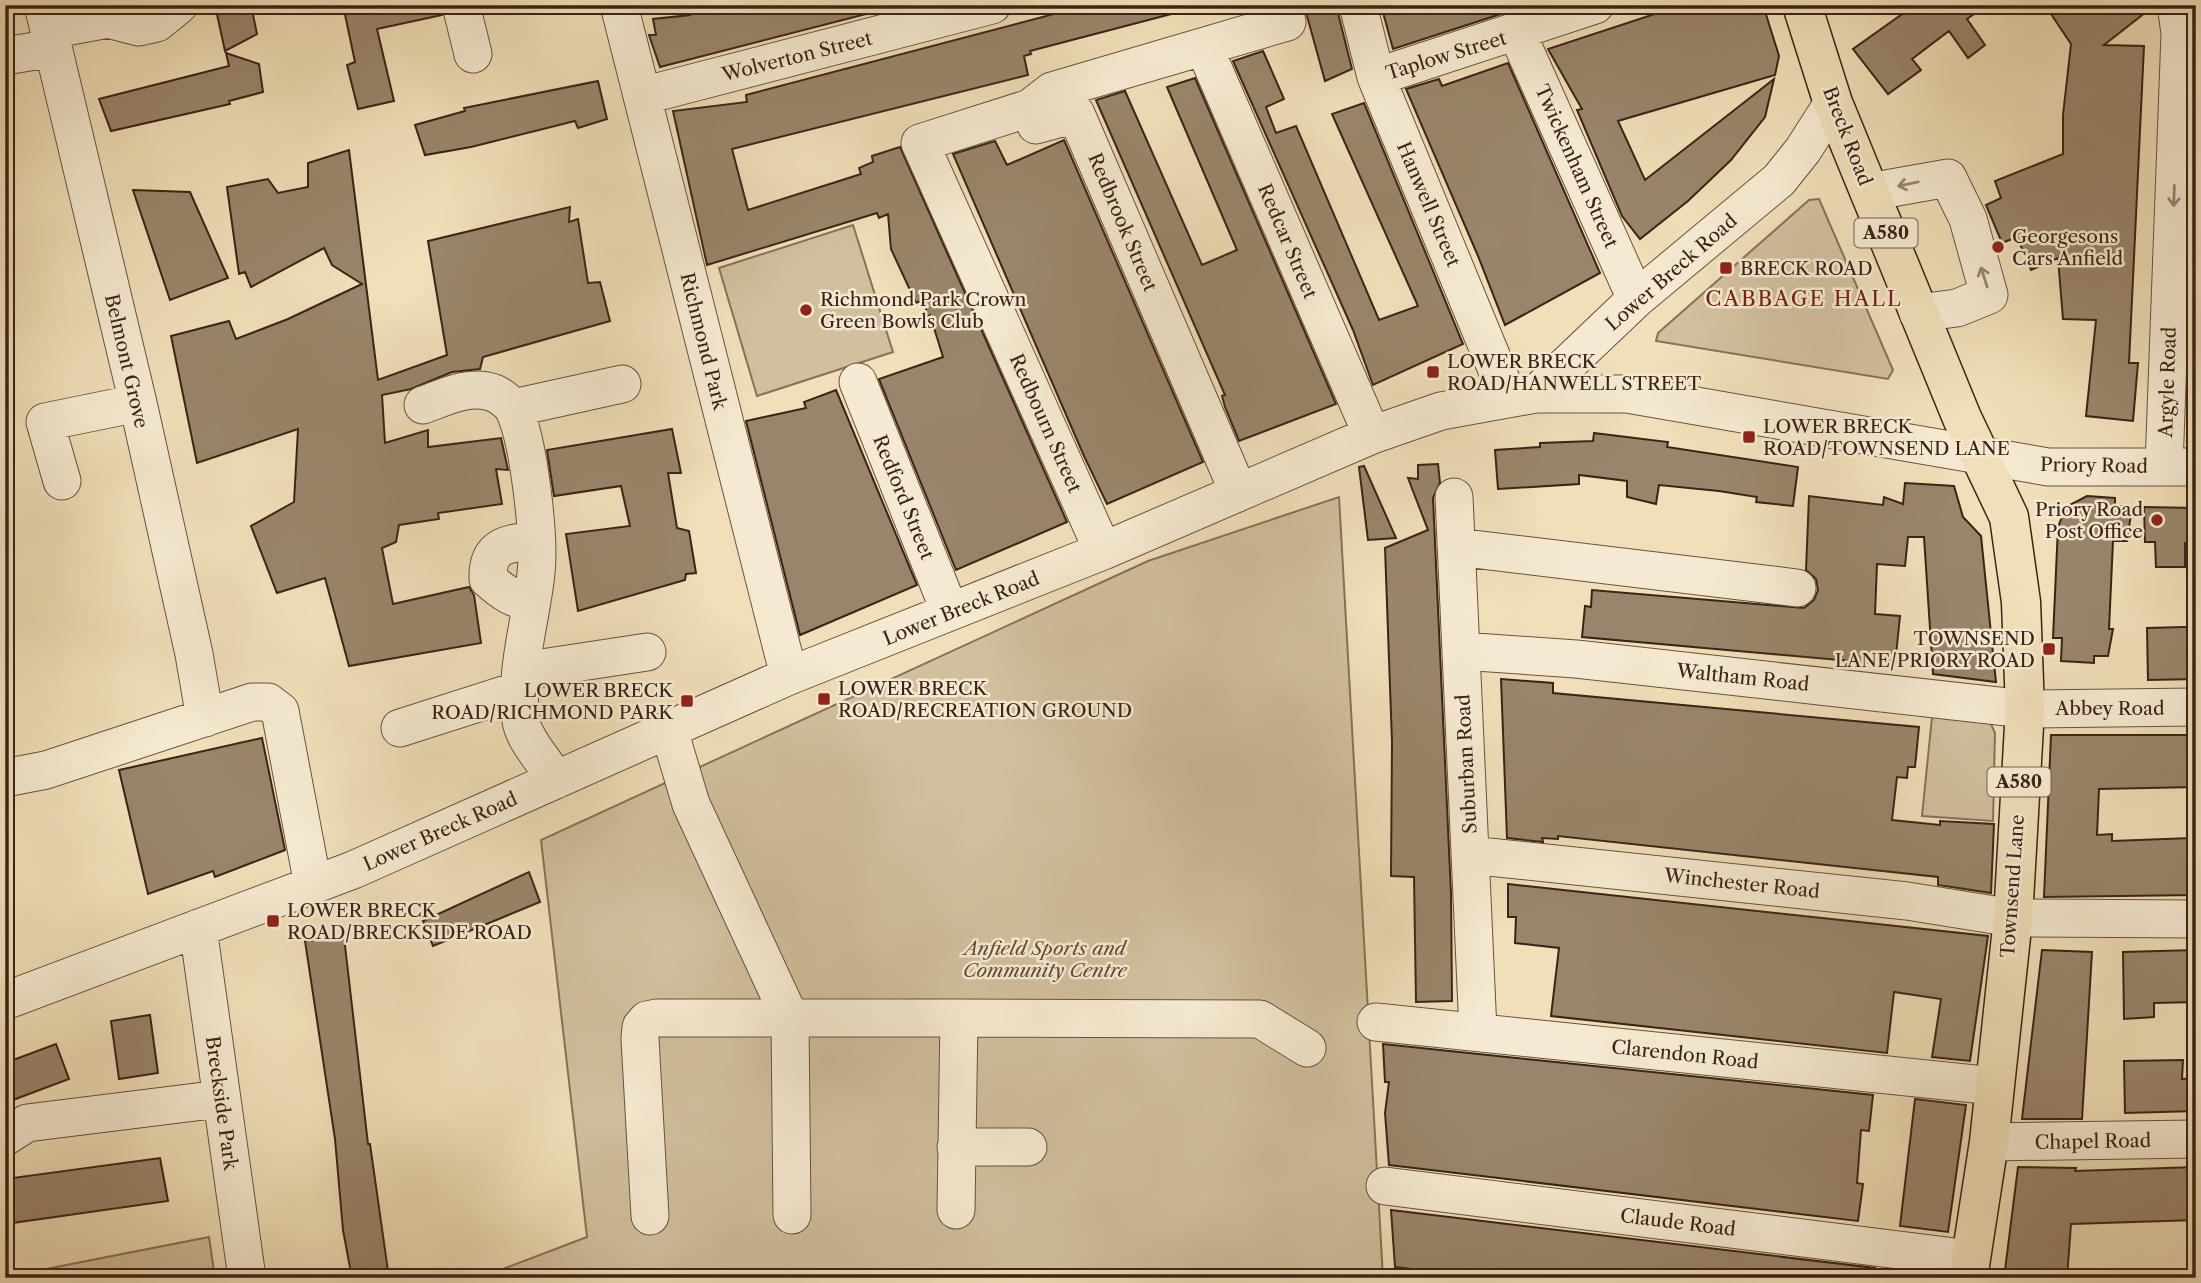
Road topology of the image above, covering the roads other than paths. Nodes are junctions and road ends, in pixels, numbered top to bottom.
1 (179, 5) edge
2 (461, 5) edge
3 (619, 5) edge
4 (992, 5) edge
5 (1358, 5) edge
6 (1595, 5) edge
7 (2176, 5) edge
8 (1805, 6) edge
9 (1287, 22) dead end
10 (48, 28) edge
11 (1517, 33) junction
12 (1205, 47) junction
13 (473, 54) dead end
14 (5, 56) edge
15 (1376, 76) junction
16 (642, 96) junction
17 (1833, 103) junction
18 (1030, 108) junction
19 (1869, 192) junction
20 (1636, 299) junction
21 (1919, 313) junction
22 (859, 382) dead end
23 (622, 384) dead end
24 (1523, 397) junction
25 (138, 403) junction
26 (423, 405) dead end
27 (513, 408) junction
28 (1372, 435) junction
29 (1982, 457) junction
30 (2180, 467) edge
31 (62, 481) dead end
32 (1238, 491) junction
33 (1454, 497) dead end
34 (534, 541) junction
35 (1456, 547) junction
36 (1103, 551) junction
37 (1797, 588) dead end
38 (531, 603) junction
39 (950, 612) junction
40 (1461, 651) junction
41 (647, 652) dead end
42 (789, 676) junction
43 (520, 681) junction
44 (2196, 707) edge
45 (2025, 709) junction
46 (205, 718) junction
47 (400, 728) dead end
48 (669, 730) junction
49 (5, 778) edge
50 (556, 780) junction
51 (1470, 855) junction
52 (313, 885) junction
53 (2013, 918) junction
54 (2196, 919) edge
55 (198, 928) junction
56 (5, 1001) edge
57 (790, 1018) junction
58 (959, 1018) junction
59 (1376, 1022) dead end
60 (1478, 1031) junction
61 (1307, 1048) dead end
62 (1994, 1086) junction
63 (220, 1099) junction
64 (5, 1138) edge
65 (2196, 1139) edge
66 (1989, 1142) junction
67 (957, 1147) junction
68 (1028, 1147) dead end
69 (1385, 1186) dead end
70 (956, 1210) dead end
71 (792, 1215) dead end
72 (650, 1216) dead end
73 (1969, 1268) edge
74 (247, 1278) edge

1 - 10 street
2 - 13 street
3 - 16 street, Richmond Park
4 - 16 street, Wolverton Street
5 - 15 street, Hanwell Street
6 - 11 street, Taplow Street
7 -> 30 street, Argyle Road
8 - 17 main road, Breck Road / A580
9 - 12 street
10 - 14 street
10 - 25 street, Belmont Grove
11 - 15 street, Taplow Street
11 - 20 street, Twickenham Street
12 - 18 street
12 - 28 street, Redcar Street
15 - 24 street, Hanwell Street
16 - 42 street, Richmond Park
17 - 19 main road, Breck Road / A580
17 - 20 street, Lower Breck Road
18 - 32 street, Redbrook Street
18 - 36 street, Redbourn Street
19 - 21 main road, Breck Road / A580
21 -> 19 street
20 - 24 street, Lower Breck Road
21 - 29 main road, Breck Road / A580
22 - 39 street, Redford Street
23 - 27 street
24 - 28 street, Lower Breck Road
24 - 29 street, Priory Road
25 - 31 street
25 - 46 street, Belmont Grove
26 - 27 street
27 - 34 street
28 - 32 street, Lower Breck Road
29 - 30 street, Priory Road
29 - 45 main road, Townsend Lane / A580
32 - 36 street, Lower Breck Road
33 - 35 street, Suburban Road
34 - 38 street
34 - 38 street
35 - 37 street
35 - 40 street, Suburban Road
36 - 39 street, Lower Breck Road
38 - 43 street
39 - 42 street, Lower Breck Road
40 - 45 street, Waltham Road
40 - 51 street, Suburban Road
41 - 43 street
42 - 48 street, Lower Breck Road
43 - 47 street
43 - 50 street
44 - 45 street, Abbey Road
45 - 53 main road, Townsend Lane / A580
46 - 49 street
46 - 52 street
48 - 50 street, Lower Breck Road
48 - 57 street
50 - 52 street, Lower Breck Road
51 - 53 street, Winchester Road
51 - 60 street, Suburban Road
52 - 55 street, Lower Breck Road
53 - 54 street, Winchester Road
53 - 62 main road, Townsend Lane / A580
55 - 56 street, Lower Breck Road
55 - 63 street, Breckside Park
57 - 58 street
57 - 71 street
57 - 72 street
58 - 61 street
58 - 67 street
59 - 60 street, Clarendon Road
60 - 62 street, Clarendon Road
62 - 66 main road, Townsend Lane / A580
63 - 64 street
63 - 74 street, Breckside Park
65 - 66 street, Chapel Road
66 - 73 main road, Townsend Lane / A580
67 - 68 street
67 - 70 street
69 - 73 street, Claude Road

